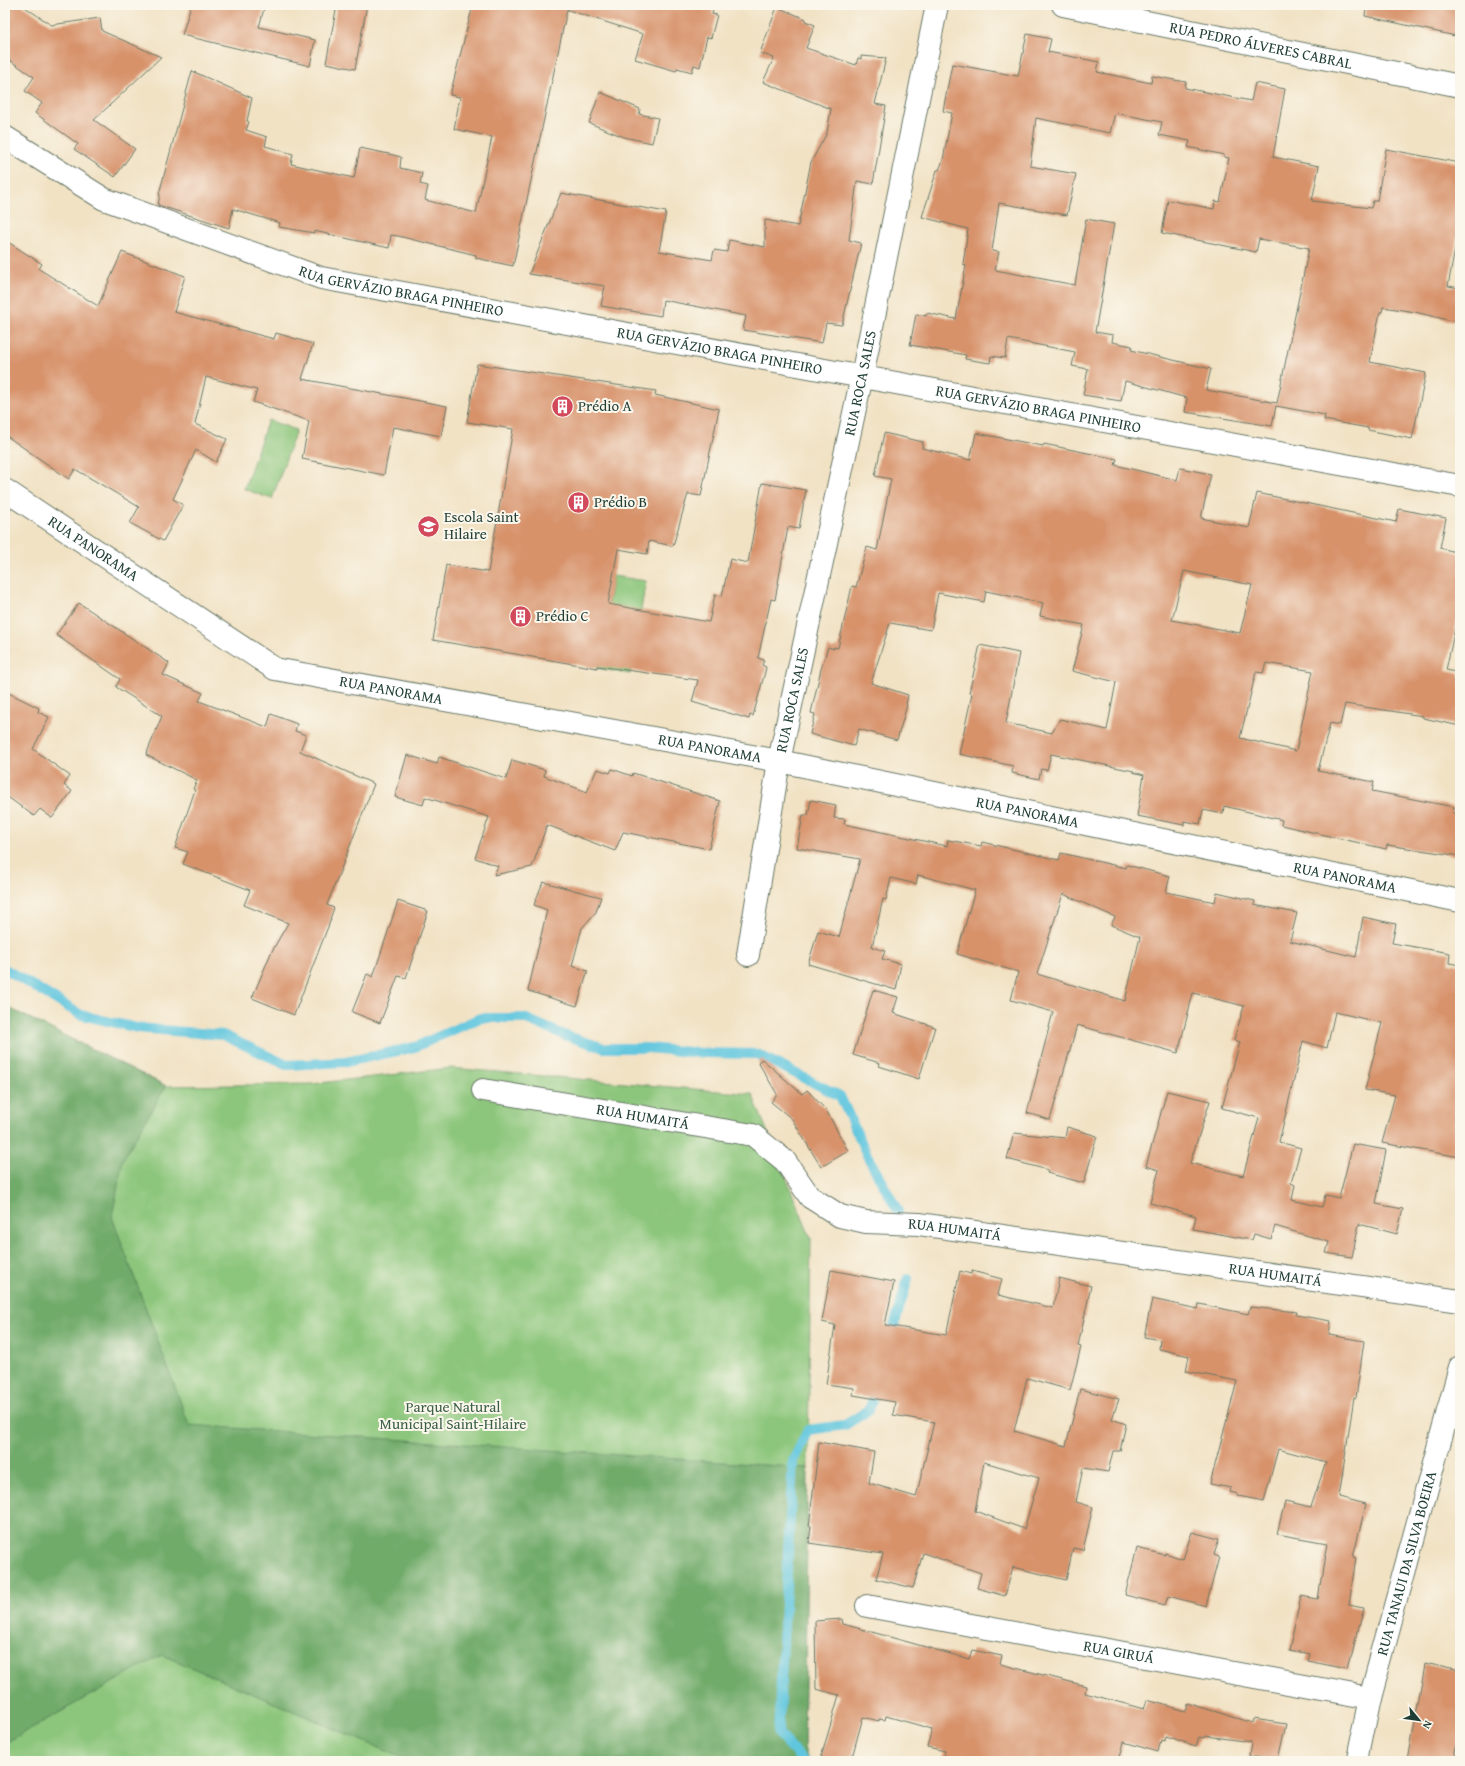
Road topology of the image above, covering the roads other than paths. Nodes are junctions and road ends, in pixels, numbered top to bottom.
1 (937, 5) edge
2 (1063, 5) edge
3 (1460, 86) edge
4 (5, 137) edge
5 (862, 376) junction
6 (1460, 486) edge
7 (5, 490) edge
8 (779, 761) junction
9 (1460, 901) edge
10 (748, 955) dead end
11 (483, 1090) dead end
12 (1460, 1301) edge
13 (1460, 1367) edge
14 (867, 1606) dead end
15 (1370, 1698) junction
16 (1357, 1761) edge

1 - 5 street, RUA ROCA SALES
2 - 3 street, RUA PEDRO ÁLVERES CABRAL
4 - 5 street, RUA GERVÁZIO BRAGA PINHEIRO
5 - 6 street, RUA GERVÁZIO BRAGA PINHEIRO
5 - 8 street, RUA ROCA SALES
7 - 8 street, RUA PANORAMA
8 - 9 street, RUA PANORAMA
8 - 10 street, RUA ROCA SALES
11 - 12 street, RUA HUMAITÁ
13 - 15 street, RUA TANAUI DA SILVA BOEIRA
14 - 15 street, RUA GIRUÁ
15 - 16 street, RUA TANAUI DA SILVA BOEIRA

